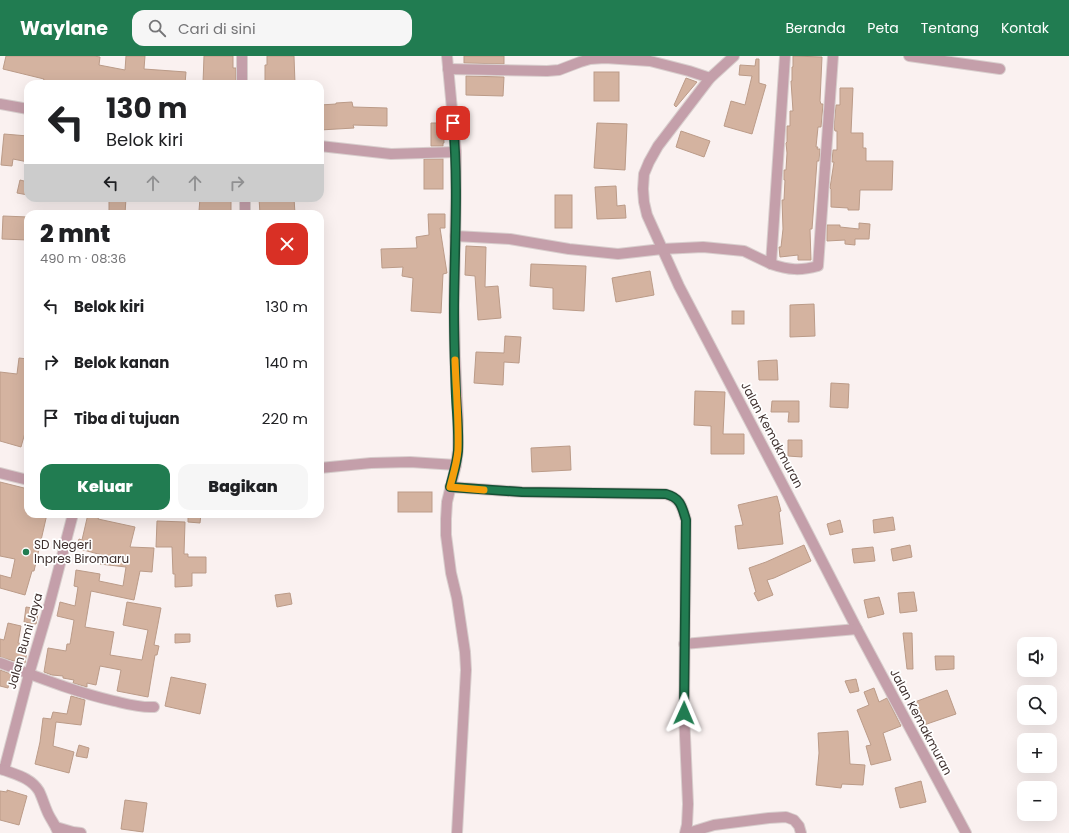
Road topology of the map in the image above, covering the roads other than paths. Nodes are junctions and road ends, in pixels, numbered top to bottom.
1 (242, 56) edge
2 (447, 56) edge
3 (734, 56) edge
4 (785, 56) edge
5 (832, 56) edge
6 (909, 56) edge
7 (448, 69) junction
8 (1000, 69) dead end
9 (710, 78) junction
10 (242, 80) edge
11 (0, 104) edge
12 (24, 108) edge
13 (324, 146) edge
14 (456, 152) junction
15 (455, 236) junction
16 (662, 249) junction
17 (771, 264) junction
18 (456, 465) junction
19 (324, 468) edge
20 (0, 473) edge
21 (24, 479) edge
22 (450, 487) junction
23 (72, 518) edge
24 (857, 629) junction
25 (684, 644) junction
26 (0, 663) edge
27 (29, 674) junction
28 (154, 708) dead end
29 (2, 770) edge
30 (57, 830) edge
31 (962, 832) edge
32 (81, 833) edge
33 (457, 833) edge
34 (685, 833) edge
35 (688, 833) edge
36 (801, 833) edge

1 - 10 street
2 - 7 street
3 - 9 street, Jalan Kemakmuran
4 - 17 street
5 - 17 street
6 - 8 street
7 - 9 street
7 - 14 street
9 - 16 street, Jalan Kemakmuran
11 - 12 street
13 - 14 street
14 - 15 street
15 - 16 street
15 - 18 street
16 - 17 street
16 - 24 street, Jalan Kemakmuran
18 - 19 street
18 - 22 street
20 - 21 street
22 - 25 street
22 - 33 street
23 - 27 street, Jalan Bumi Jaya
24 - 25 street
24 - 31 street, Jalan Kemakmuran
25 - 34 street
26 - 27 street
27 - 28 street
27 - 29 street, Jalan Bumi Jaya
29 - 30 street
30 - 32 street
35 - 36 street

